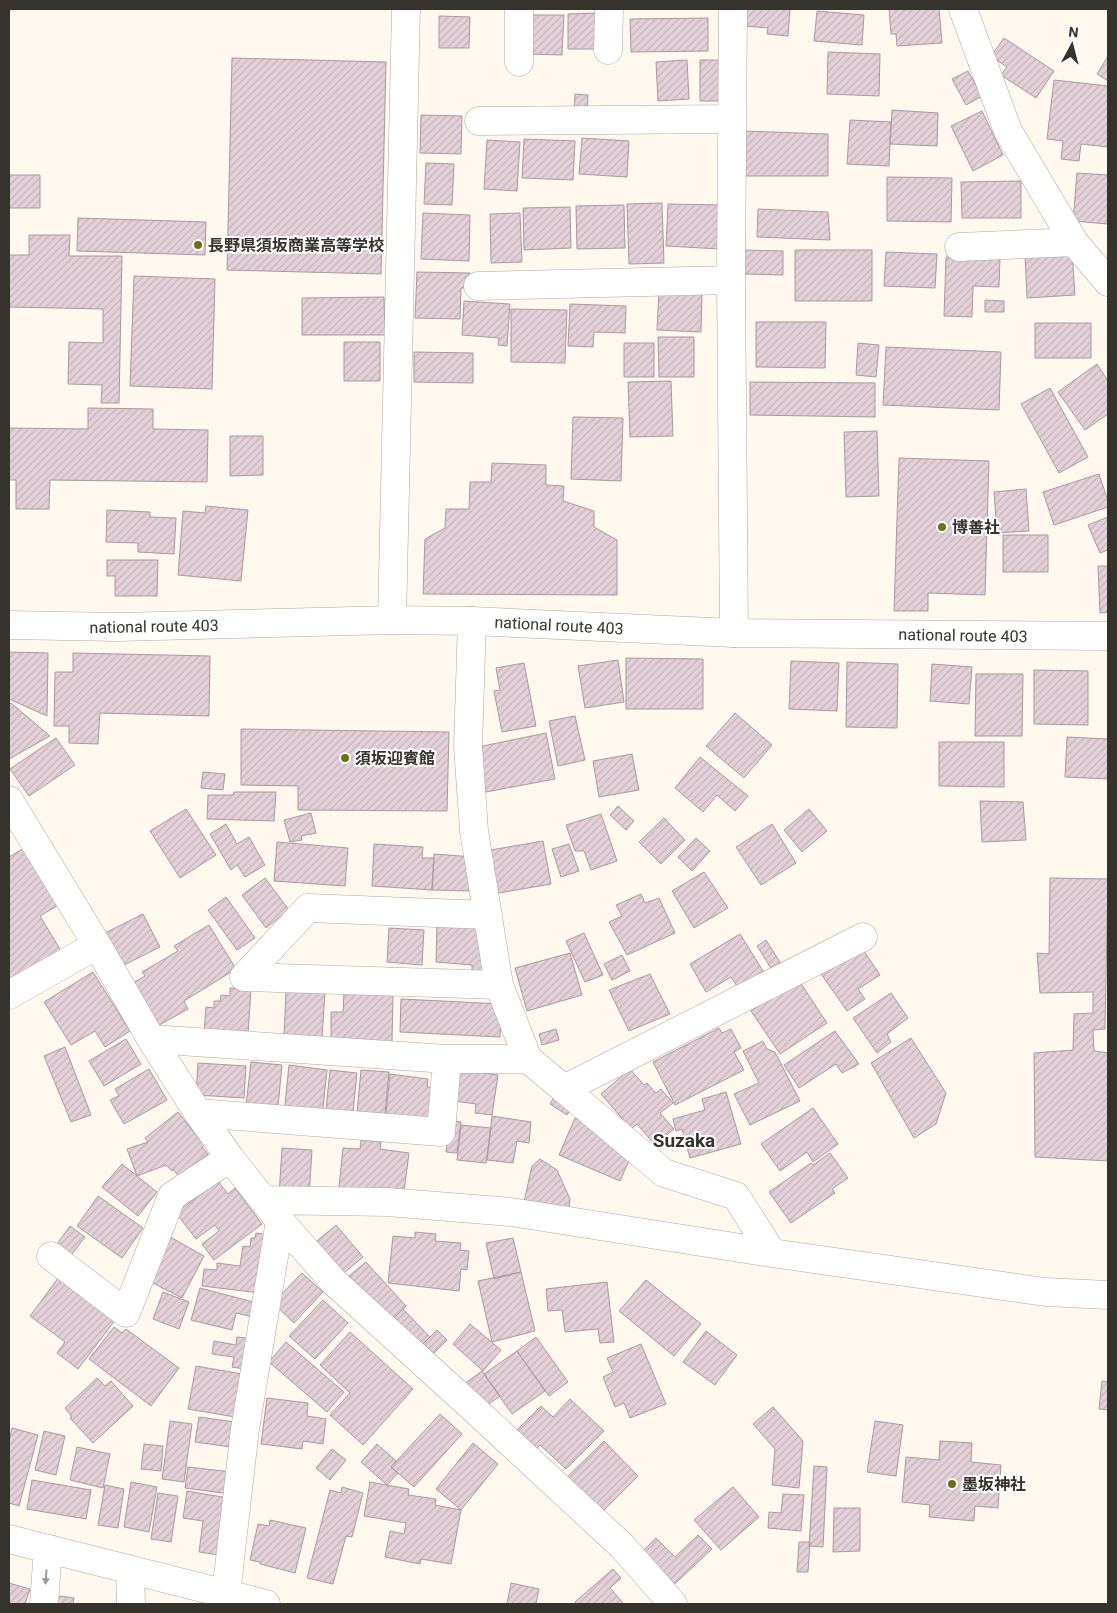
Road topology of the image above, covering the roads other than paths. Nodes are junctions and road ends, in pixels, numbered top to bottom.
1 (406, 9) edge
2 (519, 9) edge
3 (609, 9) edge
4 (733, 9) edge
5 (963, 9) edge
6 (608, 50) dead end
7 (518, 62) dead end
8 (732, 119) junction
9 (479, 121) dead end
10 (1074, 242) junction
11 (959, 247) dead end
12 (731, 280) junction
13 (1108, 282) edge
14 (478, 286) dead end
15 (392, 620) junction
16 (472, 621) junction
17 (9, 625) edge
18 (734, 632) junction
19 (1108, 636) edge
20 (9, 800) edge
21 (488, 915) junction
22 (863, 937) dead end
23 (97, 945) junction
24 (499, 985) junction
25 (9, 996) edge
26 (151, 1039) junction
27 (447, 1059) junction
28 (528, 1059) junction
29 (564, 1090) junction
30 (198, 1113) junction
31 (230, 1158) junction
32 (262, 1200) junction
33 (280, 1221) junction
34 (772, 1253) junction
35 (51, 1256) dead end
36 (1108, 1295) edge
37 (9, 1539) edge
38 (48, 1549) junction
39 (130, 1570) junction
40 (226, 1594) junction
41 (44, 1604) edge
42 (131, 1604) edge
43 (266, 1604) edge
44 (673, 1604) edge

1 - 15 main road
2 - 7 main road
3 - 6 main road
4 - 8 main road
5 - 10 main road
8 - 9 main road
8 - 12 main road
10 - 11 main road
10 - 13 main road
12 - 14 main road
12 - 18 main road
15 - 16 main road, national route 403
15 - 17 main road, national route 403
16 - 18 main road, national route 403
16 - 21 main road
18 - 19 main road, national route 403
20 - 23 main road
21 - 24 main road
21 - 24 main road
22 - 29 main road
23 - 25 main road
23 - 26 main road
24 - 28 main road
26 - 27 main road
26 - 30 main road
27 - 28 main road
27 - 30 main road
28 - 29 main road
29 - 34 main road
30 - 31 main road
31 - 32 main road
31 - 35 main road
32 - 33 main road
32 - 34 main road
33 - 40 main road
33 - 44 main road
34 - 36 main road
37 - 38 main road
38 - 39 main road
38 -> 41 main road
39 - 40 main road
39 - 42 main road
40 - 43 main road

